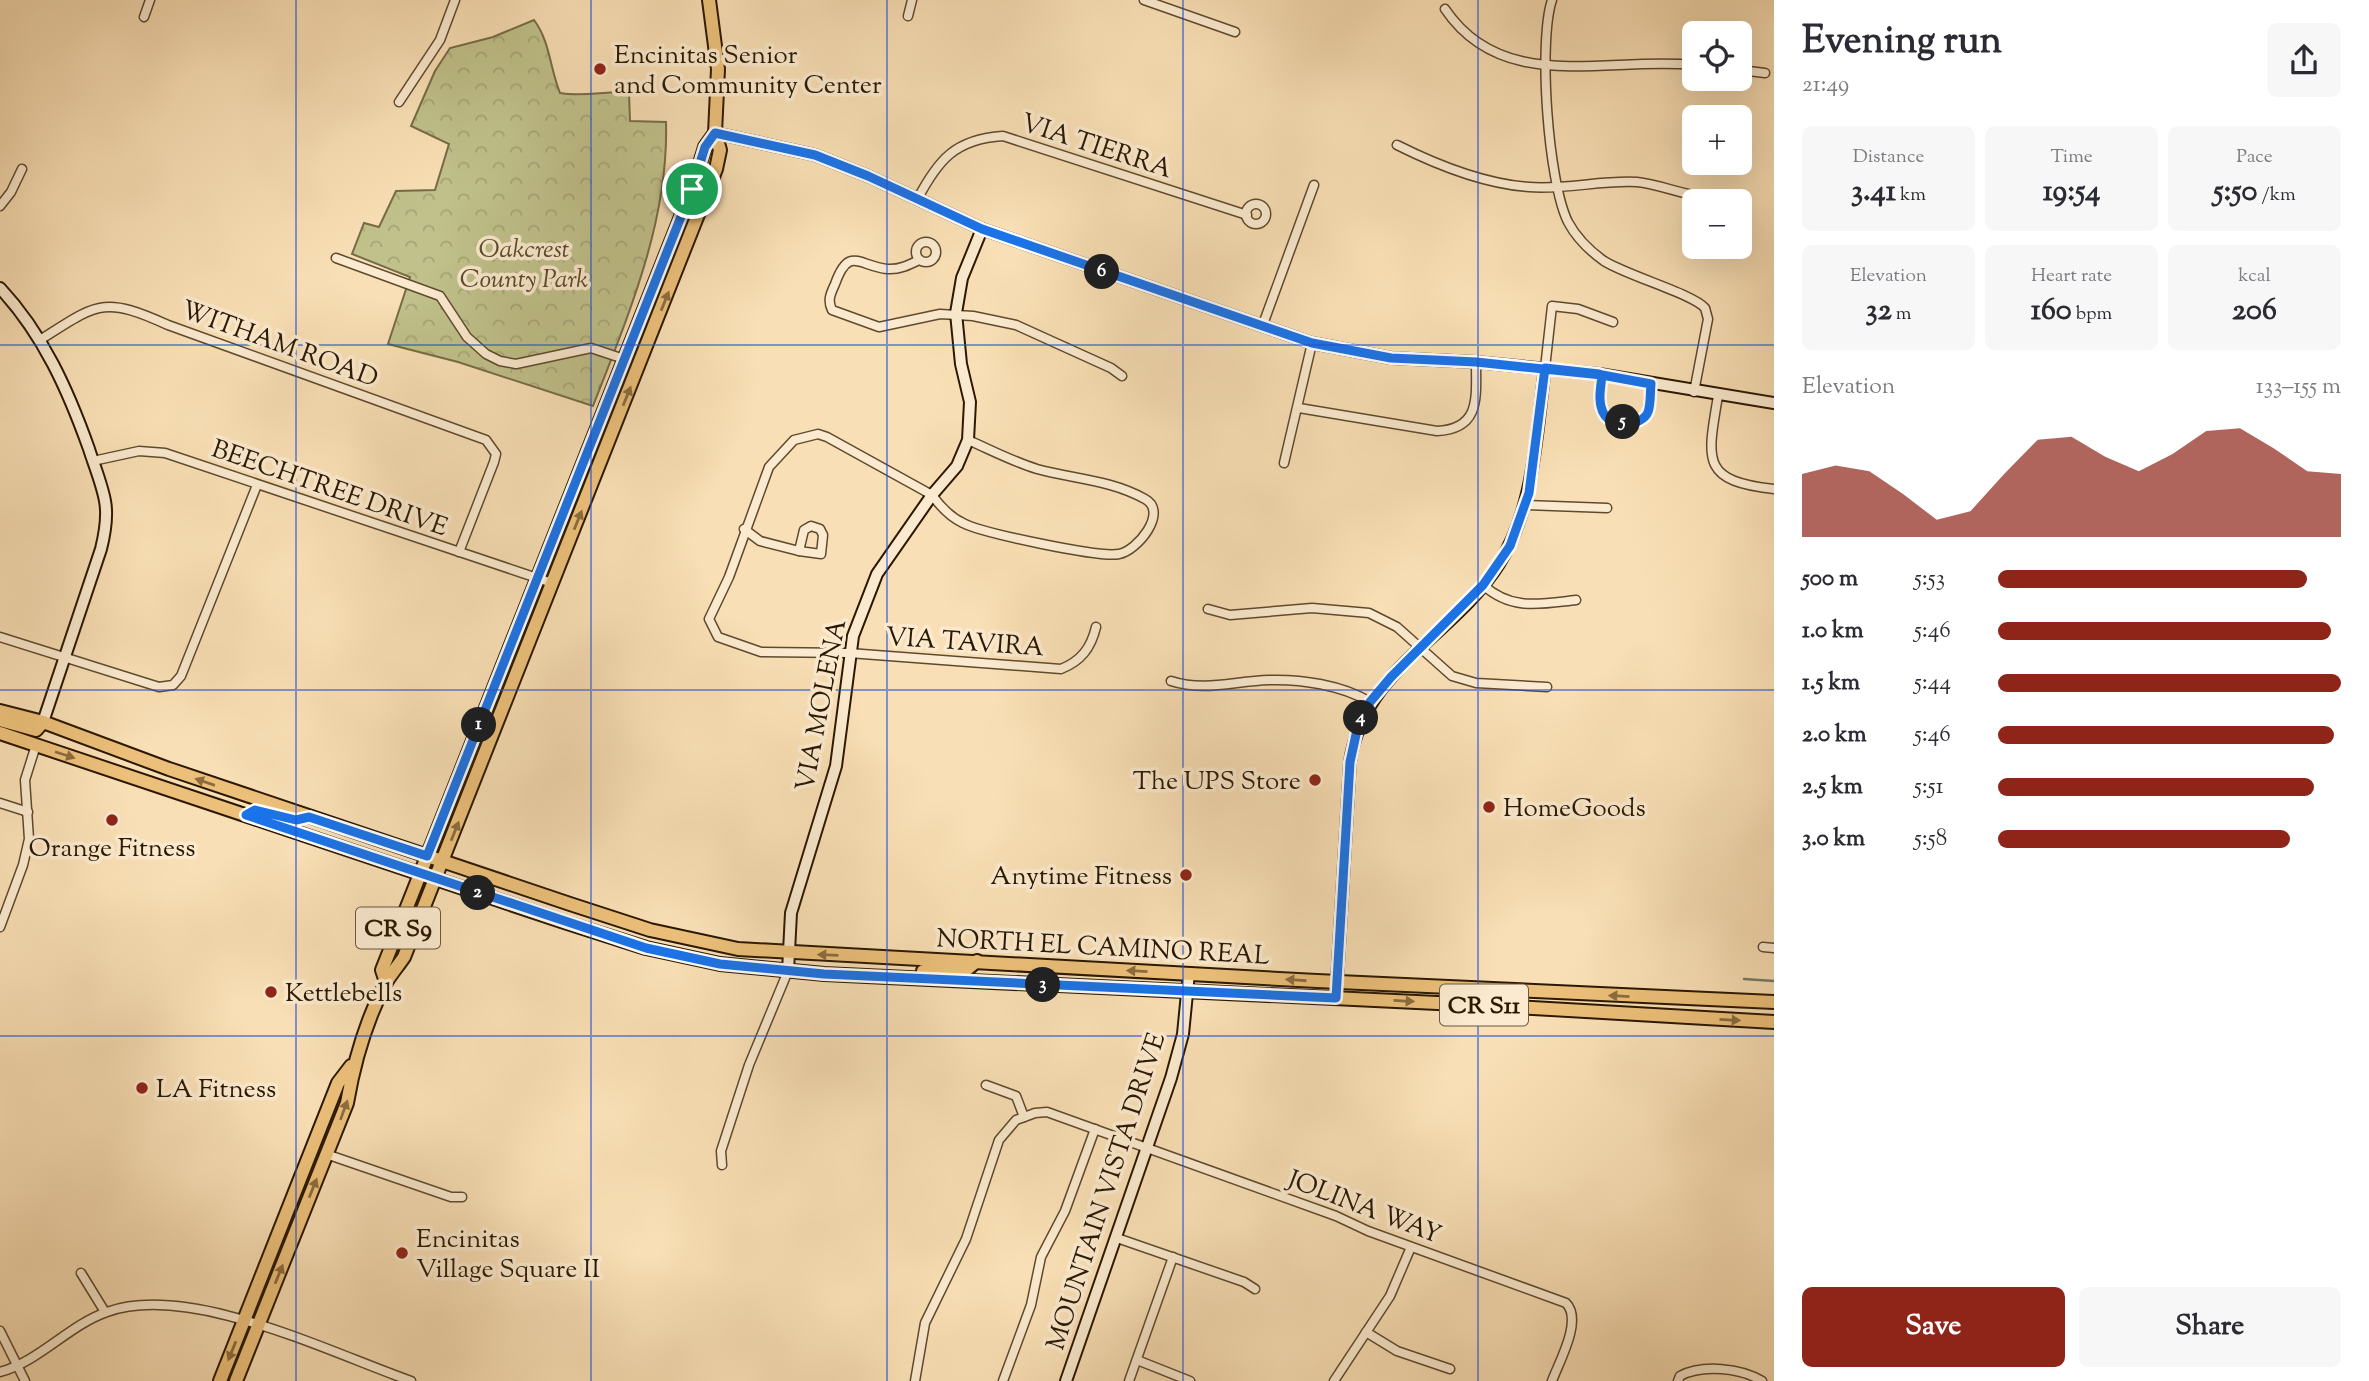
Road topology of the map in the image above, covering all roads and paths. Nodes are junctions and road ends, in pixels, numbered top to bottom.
1 (149, 0) edge
2 (454, 0) edge
3 (709, 0) edge
4 (912, 0) edge
5 (1144, 0) edge
6 (1552, 0) edge
7 (1445, 9) dead end
8 (908, 16) dead end
9 (144, 17) dead end
10 (1235, 32) dead end
11 (1682, 65) edge
12 (1548, 66) junction
13 (1752, 71) edge
14 (1765, 73) dead end
15 (399, 102) dead end
16 (715, 133) junction
17 (1397, 145) dead end
18 (22, 169) dead end
19 (1314, 185) dead end
20 (1556, 187) junction
21 (1682, 193) edge
22 (917, 200) junction
23 (0, 206) edge
24 (1247, 215) dead end
25 (982, 229) junction
26 (337, 258) dead end
27 (919, 260) dead end
28 (0, 288) edge
29 (956, 313) junction
30 (1613, 322) dead end
31 (1262, 327) junction
32 (40, 340) junction
33 (1312, 343) junction
34 (624, 359) junction
35 (1476, 362) junction
36 (640, 365) junction
37 (1545, 368) junction
38 (1602, 375) junction
39 (1122, 376) dead end
40 (1651, 384) junction
41 (1695, 392) junction
42 (1718, 396) junction
43 (1774, 403) edge
44 (1299, 408) junction
45 (968, 440) junction
46 (93, 461) junction
47 (1284, 463) dead end
48 (257, 485) junction
49 (1774, 489) edge
50 (932, 495) junction
51 (1526, 505) junction
52 (1606, 508) dead end
53 (744, 529) junction
54 (799, 551) dead end
55 (458, 552) junction
56 (536, 578) junction
57 (552, 583) junction
58 (1483, 585) junction
59 (1576, 600) dead end
60 (1208, 609) dead end
61 (1096, 627) dead end
62 (0, 638) edge
63 (1419, 648) junction
64 (510, 649) junction
65 (849, 653) junction
66 (65, 660) junction
67 (1171, 681) dead end
68 (1547, 687) dead end
69 (1370, 702) junction
70 (0, 711) edge
71 (502, 712) junction
72 (0, 720) edge
73 (43, 722) junction
74 (0, 733) edge
75 (36, 745) junction
76 (0, 803) edge
77 (28, 812) junction
78 (246, 815) junction
79 (309, 817) junction
80 (427, 856) junction
81 (442, 861) junction
82 (420, 874) junction
83 (435, 879) junction
84 (0, 927) edge
85 (650, 930) junction
86 (598, 933) junction
87 (1763, 947) dead end
88 (1774, 947) edge
89 (751, 950) junction
90 (669, 952) junction
91 (789, 953) junction
92 (976, 961) junction
93 (788, 971) junction
94 (1189, 973) junction
95 (899, 977) junction
96 (386, 982) junction
97 (1337, 982) junction
98 (1522, 990) junction
99 (1187, 992) junction
100 (1336, 998) junction
101 (1774, 1002) edge
102 (1459, 1004) junction
103 (1774, 1023) edge
104 (354, 1063) junction
105 (986, 1085) dead end
106 (1024, 1117) junction
107 (1095, 1129) junction
108 (1148, 1149) junction
109 (326, 1154) junction
110 (722, 1165) dead end
111 (462, 1197) dead end
112 (1117, 1238) junction
113 (1410, 1247) junction
114 (1173, 1257) junction
115 (81, 1273) dead end
116 (1255, 1289) dead end
117 (105, 1312) junction
118 (244, 1321) junction
119 (258, 1326) junction
120 (0, 1331) edge
121 (1366, 1332) junction
122 (1137, 1360) junction
123 (18, 1365) junction
124 (1450, 1369) dead end
125 (0, 1372) edge
126 (394, 1378) edge
127 (25, 1381) edge
128 (220, 1381) edge
129 (236, 1381) edge
130 (411, 1381) edge
131 (915, 1381) edge
132 (1003, 1381) edge
133 (1066, 1381) edge
134 (1129, 1381) edge
135 (1190, 1381) edge
136 (1334, 1381) edge
137 (1552, 1381) edge
138 (1678, 1381) edge
139 (1762, 1381) edge

1 - 9 street
2 - 15 street
3 - 16 main road, CR S9
4 - 8 street
5 - 10 street
6 - 12 street
7 - 12 street
11 - 12 street
12 - 20 street
13 - 14 street
16 - 22 street
16 - 34 main road, CR S9
36 -> 16 main road, CR S9
17 - 20 street
18 - 23 street
19 - 31 street
20 - 21 street
20 - 41 street
22 - 24 street, VIA TIERRA
22 - 25 street
25 - 29 street, VIA MOLENA
25 - 31 street
26 - 34 street
27 - 29 street
28 - 32 street
29 - 39 street
29 - 45 street, VIA MOLENA
30 - 37 street
31 - 33 street
32 - 46 street
32 - 55 street, WITHAM ROAD
33 - 35 street
33 - 44 street
34 - 36 street
34 - 56 main road, CR S9
35 - 37 street
35 - 44 street
57 -> 36 main road, CR S9
37 - 38 street
37 - 51 street
38 - 40 street
38 - 40 street
40 - 41 street
41 - 42 street
42 - 43 street
42 - 49 street
44 - 47 street
45 - 50 street, VIA MOLENA
45 - 50 street, VIA TAVIRA
46 - 48 street, BEECHTREE DRIVE
46 - 66 street
48 - 55 street, BEECHTREE DRIVE
48 - 66 street
50 - 53 street, VIA TAVIRA
50 - 65 street, VIA MOLENA
51 - 52 street
51 - 58 street
53 - 54 street
53 - 65 street, VIA TAVIRA
55 - 56 street, BEECHTREE DRIVE
56 - 57 street, BEECHTREE DRIVE
56 - 64 main road, CR S9
57 - 71 main road, CR S9
58 - 59 street
58 - 63 street
60 - 63 street
61 - 65 street, VIA TAVIRA
62 - 66 street
63 - 68 street
63 - 69 street
64 - 71 main road
64 - 80 main road, CR S9
65 - 91 street, VIA MOLENA
66 - 73 street
67 - 69 street
69 - 97 street
70 - 73 main road
81 -> 71 main road, CR S9
72 - 73 main road
79 -> 73 main road
74 - 75 main road
75 - 77 street
75 -> 78 main road
76 - 77 street
77 - 84 street
78 - 79 main road
78 - 82 main road
79 - 80 main road
80 - 81 main road, CR S11
80 - 82 main road, CR S9
81 - 83 main road, CR S9
81 - 85 main road, NORTH EL CAMINO REAL / CR S11
82 - 83 main road, CR S11
82 - 96 main road, CR S9
83 - 86 main road, NORTH EL CAMINO REAL / CR S11
83 - 96 main road, CR S9
85 - 86 main road
85 - 89 main road, NORTH EL CAMINO REAL / CR S11
86 - 90 main road, NORTH EL CAMINO REAL / CR S11
87 - 88 street
89 - 90 main road
89 - 91 main road, NORTH EL CAMINO REAL / CR S11
90 - 93 main road, NORTH EL CAMINO REAL / CR S11
92 -> 91 main road, NORTH EL CAMINO REAL / CR S11
91 - 93 street, VIA MOLENA
94 -> 92 main road, NORTH EL CAMINO REAL / CR S11
92 - 95 main road
93 - 95 main road, NORTH EL CAMINO REAL / CR S11
93 - 110 street
97 -> 94 main road, NORTH EL CAMINO REAL / CR S11
94 - 99 street, MOUNTAIN VISTA DRIVE
95 - 99 main road, NORTH EL CAMINO REAL / CR S11
96 - 104 main road, CR S9
97 - 98 main road, NORTH EL CAMINO REAL / CR S11
97 - 100 street
101 -> 98 main road, NORTH EL CAMINO REAL / CR S11
98 - 102 main road
99 - 100 main road, NORTH EL CAMINO REAL / CR S11
99 - 108 street, MOUNTAIN VISTA DRIVE
100 -> 102 main road, NORTH EL CAMINO REAL / CR S11
102 -> 103 main road, NORTH EL CAMINO REAL / CR S11
109 -> 104 main road, CR S9
104 - 118 main road
105 - 106 street
106 - 107 street, JOLINA WAY
106 - 131 street
107 - 108 street, JOLINA WAY
107 - 132 street
108 - 112 street, MOUNTAIN VISTA DRIVE
108 - 113 street, JOLINA WAY
109 - 111 street
119 -> 109 main road, CR S9
112 - 114 street
112 - 133 street, MOUNTAIN VISTA DRIVE
113 - 121 street
113 - 137 street, JOLINA WAY
114 - 116 street
114 - 122 street
115 - 117 street
117 - 118 street
117 - 123 street
118 - 119 street
118 -> 128 main road
119 - 126 street
119 - 129 main road, CR S9
120 - 123 street
121 - 124 street
121 - 136 street
122 - 134 street
122 - 135 street
123 - 125 street
123 - 127 street
126 - 130 street
138 - 139 street

